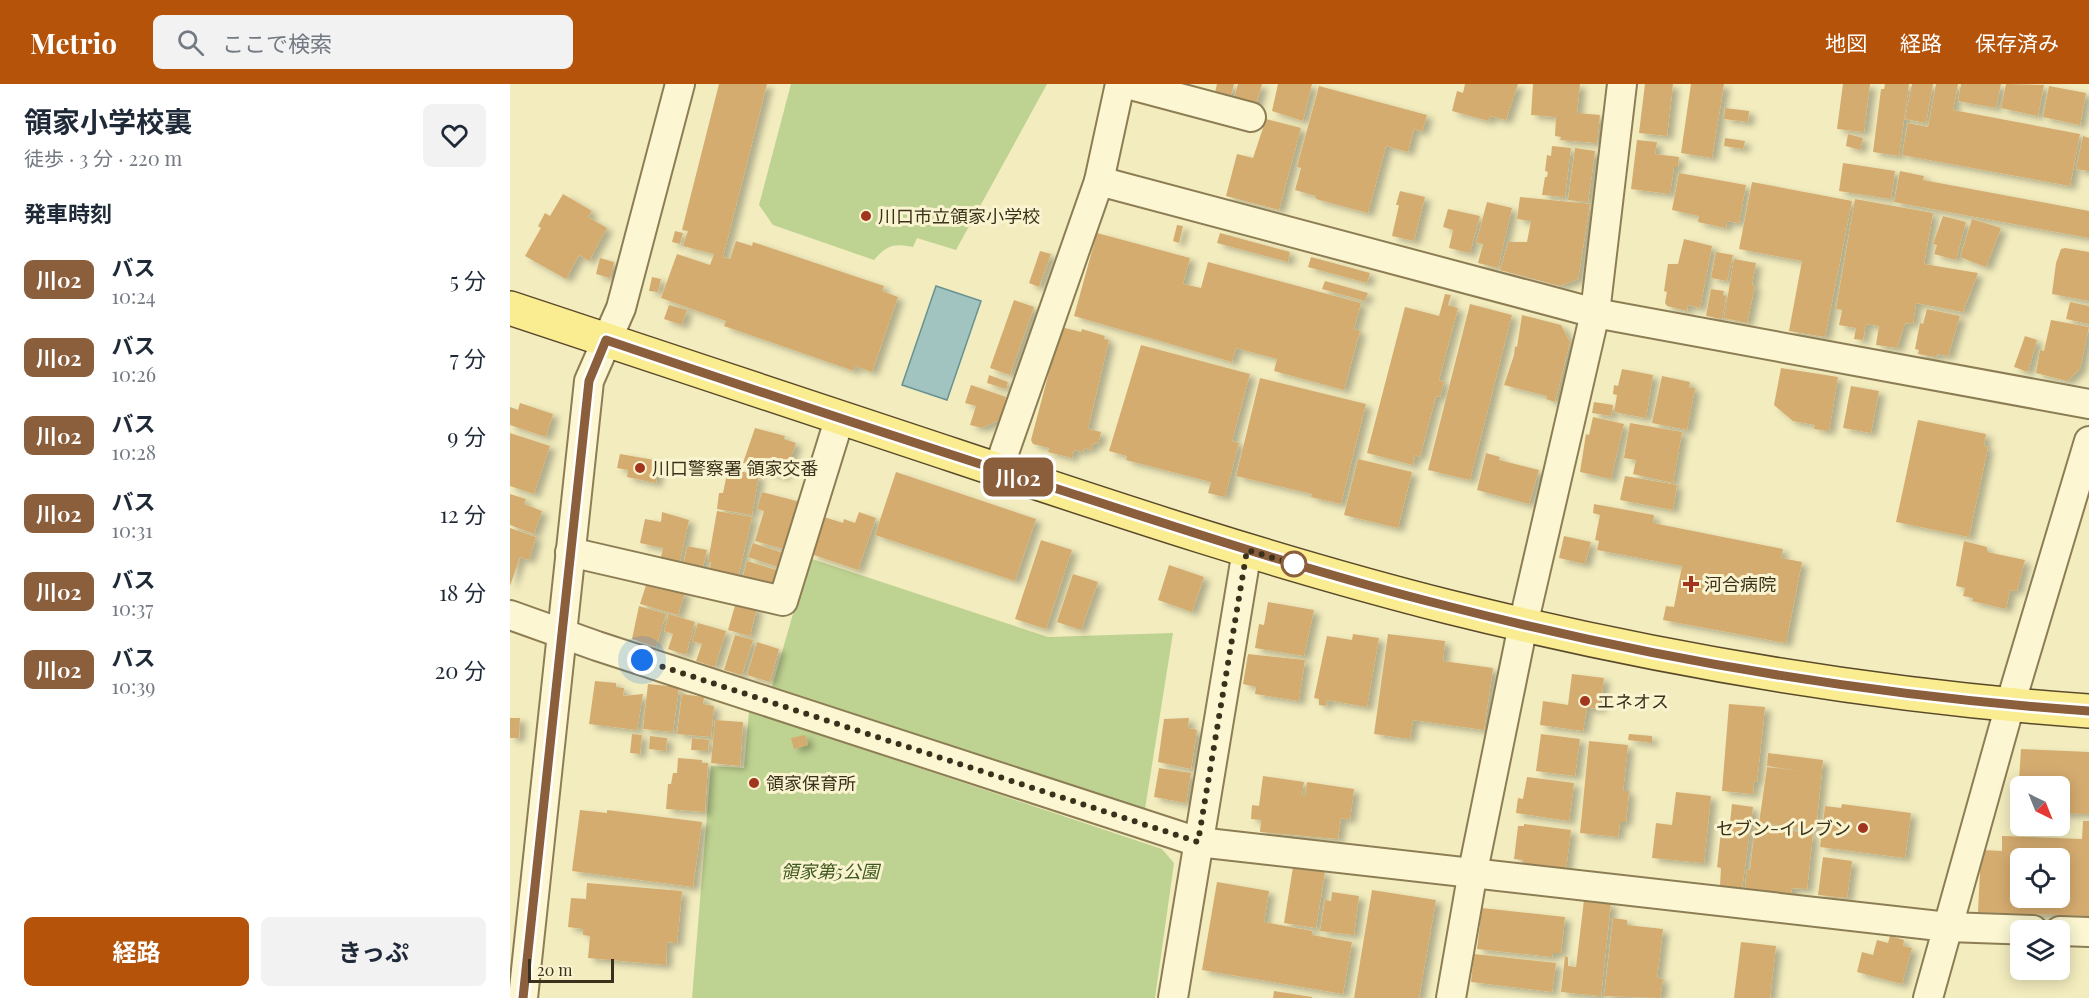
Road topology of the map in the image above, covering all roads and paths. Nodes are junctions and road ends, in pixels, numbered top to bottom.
1 (680, 84) edge
2 (1120, 84) edge
3 (1126, 84) edge
4 (1622, 84) edge
5 (1251, 117) dead end
6 (1099, 181) junction
7 (510, 308) edge
8 (1595, 313) junction
9 (606, 340) junction
10 (2089, 404) edge
11 (840, 417) junction
12 (2089, 441) edge
13 (998, 470) junction
14 (1247, 550) junction
15 (570, 552) junction
16 (510, 615) edge
17 (1523, 625) junction
18 (563, 634) junction
19 (2010, 705) junction
20 (2089, 711) edge
21 (1198, 842) junction
22 (1473, 871) junction
23 (1948, 927) junction
24 (2010, 929) edge
25 (2070, 931) edge
26 (2089, 932) edge
27 (523, 998) edge
28 (1173, 998) edge
29 (1451, 998) edge
30 (1928, 998) edge

1 - 9 street
2 - 6 street
3 - 5 street
4 - 8 street
6 - 8 street
6 - 13 street
7 - 9 main road
8 - 10 street
8 - 17 street
9 - 11 main road
9 - 15 street
11 - 13 main road
11 - 15 street
12 - 19 street
13 - 14 main road
14 - 17 main road
14 - 21 street
15 - 18 street
16 - 18 street
17 - 19 main road
17 - 22 street
18 - 21 street
18 - 27 street
19 - 20 main road
19 - 23 street
21 - 22 street
21 - 28 street
22 - 23 street
22 - 29 street
23 - 24 street
23 - 30 street
25 - 26 street

